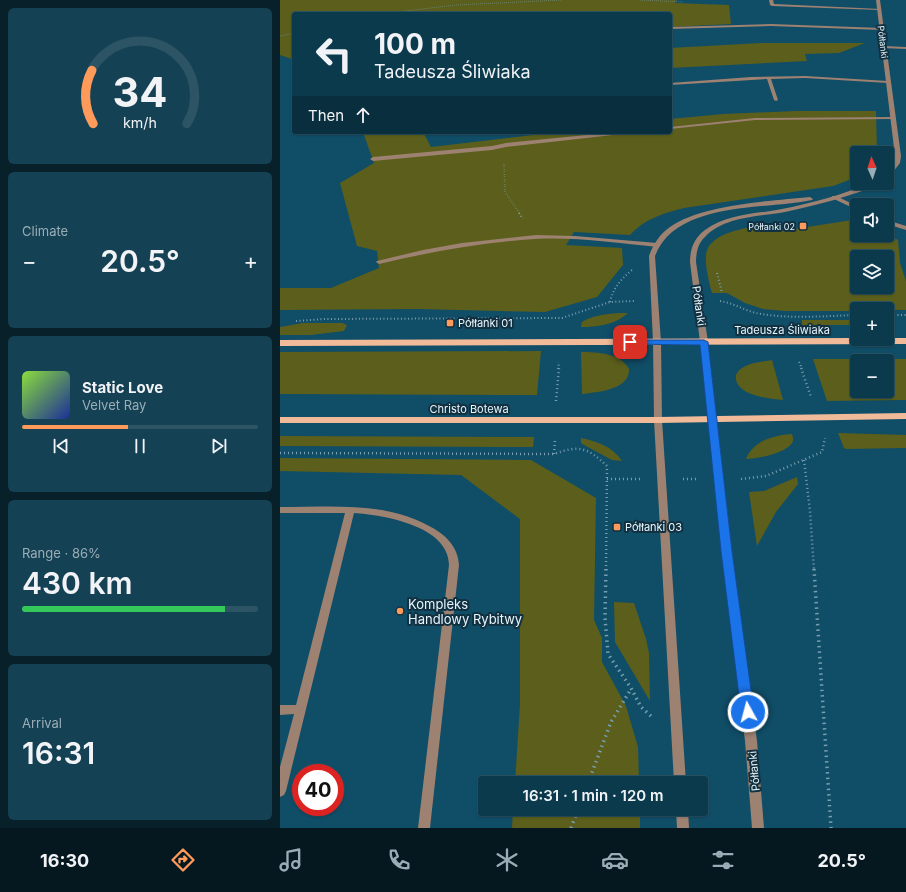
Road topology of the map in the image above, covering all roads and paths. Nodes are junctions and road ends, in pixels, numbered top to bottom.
1 (561, 0) edge
2 (640, 0) edge
3 (771, 0) edge
4 (878, 0) edge
5 (684, 2) dead end
6 (879, 9) junction
7 (398, 12) edge
8 (672, 28) edge
9 (882, 29) junction
10 (292, 33) edge
11 (280, 36) edge
12 (884, 47) junction
13 (906, 48) edge
14 (769, 78) junction
15 (888, 82) junction
16 (672, 84) edge
17 (776, 100) dead end
18 (893, 118) junction
19 (672, 128) edge
20 (612, 134) edge
21 (492, 148) junction
22 (373, 160) dead end
23 (894, 167) edge
24 (854, 190) edge
25 (834, 197) junction
26 (850, 205) edge
27 (894, 224) edge
28 (906, 228) edge
29 (536, 237) junction
30 (657, 245) junction
31 (379, 262) dead end
32 (716, 271) dead end
33 (624, 276) dead end
34 (722, 293) dead end
35 (632, 301) dead end
36 (716, 301) dead end
37 (610, 302) junction
38 (850, 315) edge
39 (894, 315) edge
40 (906, 315) edge
41 (295, 321) dead end
42 (906, 341) edge
43 (657, 342) junction
44 (704, 342) junction
45 (280, 344) edge
46 (559, 358) dead end
47 (798, 359) dead end
48 (556, 395) dead end
49 (813, 402) dead end
50 (906, 416) edge
51 (280, 420) edge
52 (658, 420) junction
53 (712, 420) junction
54 (823, 433) dead end
55 (555, 437) dead end
56 (280, 453) edge
57 (554, 454) junction
58 (804, 460) junction
59 (607, 479) junction
60 (628, 479) dead end
61 (680, 479) dead end
62 (691, 479) dead end
63 (744, 479) dead end
64 (280, 510) edge
65 (350, 511) junction
66 (631, 688) junction
67 (641, 707) dead end
68 (300, 709) junction
69 (280, 710) edge
70 (591, 776) edge
71 (680, 776) edge
72 (280, 791) edge
73 (575, 816) edge
74 (682, 816) edge
75 (424, 828) edge
76 (571, 828) edge
77 (683, 828) edge
78 (758, 828) edge
79 (832, 828) edge

1 - 7 path
2 - 5 path
3 - 6 street
4 - 6 street, Półłanki
6 - 9 street, Półłanki
8 - 9 street
9 - 12 street, Półłanki
10 - 11 path
12 - 13 street
12 - 15 street, Półłanki
14 - 15 street
14 - 16 street
14 - 17 street
15 - 18 street, Półłanki
18 - 19 street
18 - 23 street, Półłanki
20 - 21 street
21 - 22 street
21 - 29 path
24 - 25 street, Półłanki
25 - 26 street
25 - 30 street, Półłanki
25 - 44 street, Półłanki
27 - 28 street
29 - 30 street
29 - 31 street
30 - 43 street, Półłanki
32 - 34 path
33 - 37 path
35 - 37 path
36 - 38 path
37 - 41 path
39 - 40 path
42 - 44 main road, Tadeusza Śliwiaka
43 - 44 main road, Tadeusza Śliwiaka
43 - 45 main road
43 - 52 street, Półłanki
44 - 53 street, Półłanki
46 - 48 path
47 - 49 path
50 - 53 main road
51 - 52 main road, Christo Botewa
52 - 53 main road
52 - 71 street, Półłanki
53 - 78 street, Półłanki
54 - 58 path
55 - 57 path
56 - 57 path
57 - 59 path
58 - 63 path
58 - 79 path
59 - 60 path
59 - 66 path
61 - 62 path
64 - 65 street
65 - 68 street
65 - 75 street
66 - 67 path
66 - 70 path
68 - 69 street
68 - 72 street
73 - 76 path
74 - 77 street

